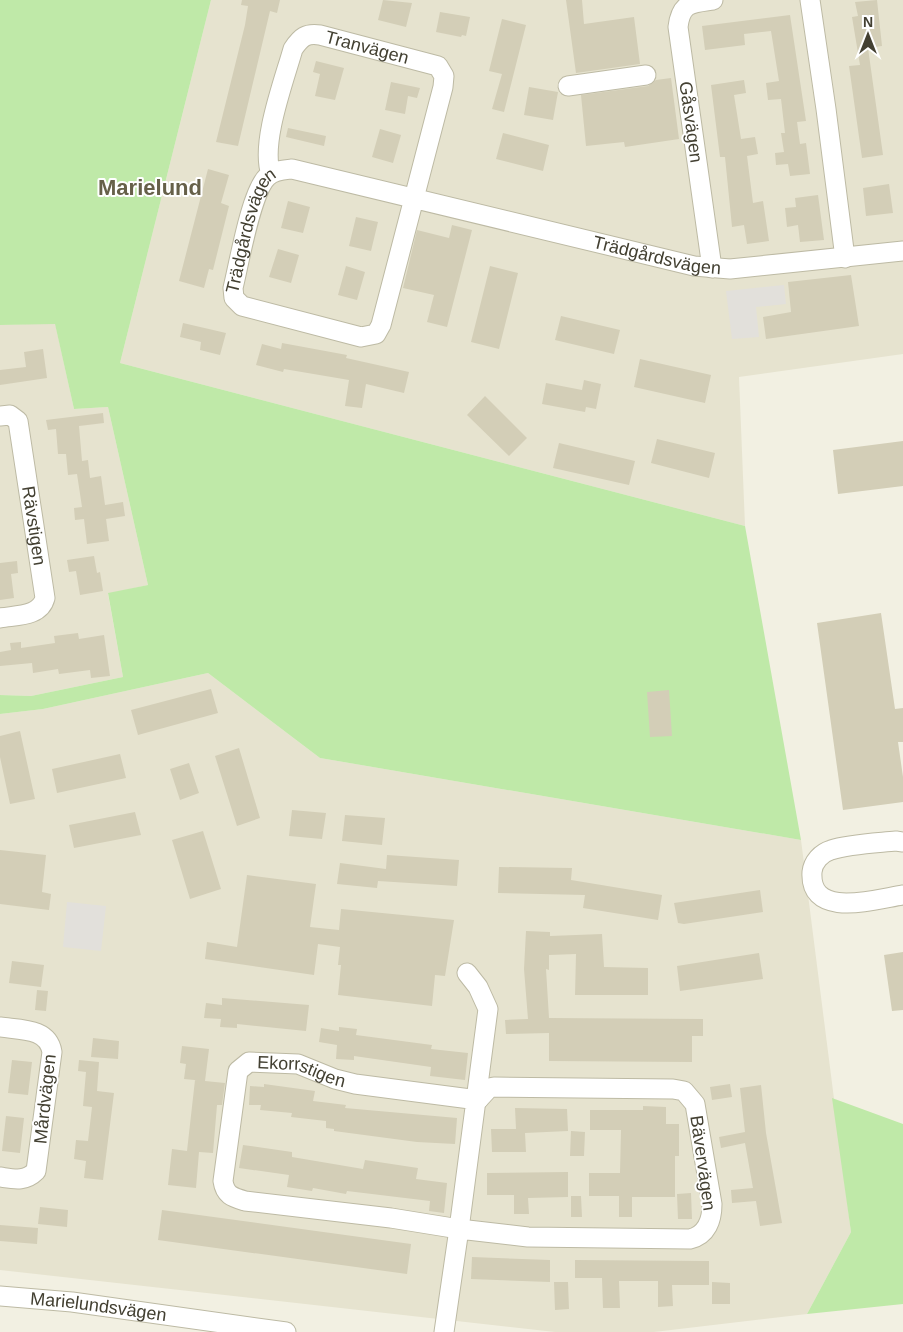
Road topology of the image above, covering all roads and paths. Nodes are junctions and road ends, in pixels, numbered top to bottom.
1 (713, 0) edge
2 (810, 0) edge
3 (646, 75) dead end
4 (568, 86) dead end
5 (271, 174) junction
6 (414, 200) junction
7 (903, 251) edge
8 (845, 258) junction
9 (712, 268) junction
10 (0, 416) edge
11 (0, 618) edge
12 (903, 842) edge
13 (903, 894) edge
14 (467, 973) dead end
15 (0, 1027) edge
16 (478, 1100) junction
17 (0, 1177) edge
18 (460, 1229) junction
19 (0, 1296) edge
20 (286, 1332) edge
21 (444, 1332) edge

1 - 9 street, Gåsvägen
2 - 8 street
3 - 4 street
5 - 6 street, Trädgårdsvägen
5 - 6 street, Trädgårdsvägen
5 - 6 street, Tranvägen
6 - 9 street, Trädgårdsvägen
7 - 8 street, Trädgårdsvägen
8 - 9 street, Trädgårdsvägen
10 - 11 street, Rävstigen
12 - 13 street
14 - 16 street
15 - 17 street, Mårdvägen
16 - 18 street
16 - 18 street, Bävervägen
16 - 18 street, Ekorrstigen
18 - 21 street
19 - 20 street, Marielundsvägen

